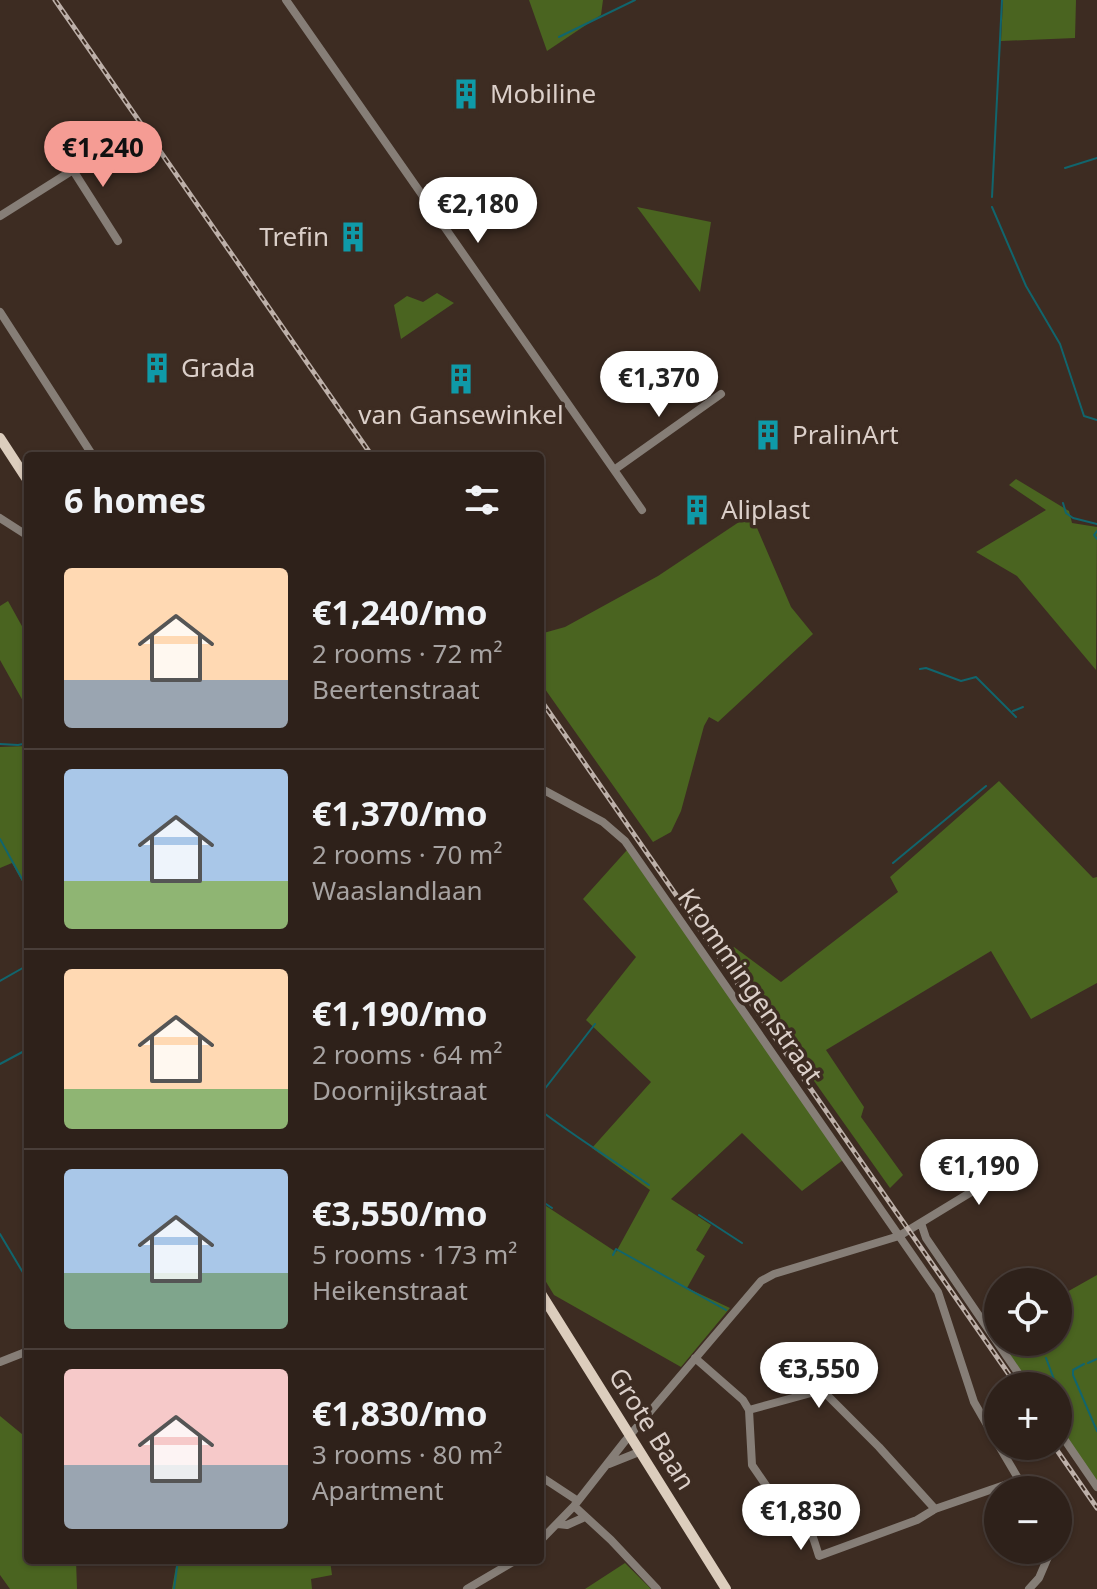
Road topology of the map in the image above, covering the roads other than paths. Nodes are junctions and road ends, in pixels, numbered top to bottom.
1 (286, 0) edge
2 (62, 153) dead end
3 (73, 170) junction
4 (0, 216) edge
5 (118, 241) dead end
6 (0, 312) edge
7 (721, 394) dead end
8 (0, 438) edge
9 (90, 452) edge
10 (614, 470) junction
11 (24, 475) edge
12 (642, 510) dead end
13 (0, 518) edge
14 (24, 533) edge
15 (544, 790) edge
16 (1019, 1163) dead end
17 (921, 1223) junction
18 (899, 1236) junction
19 (544, 1298) edge
20 (24, 1353) edge
21 (695, 1358) junction
22 (0, 1362) edge
23 (1017, 1372) edge
24 (749, 1410) junction
25 (984, 1419) edge
26 (630, 1436) junction
27 (1072, 1450) edge
28 (639, 1452) junction
29 (608, 1464) junction
30 (544, 1479) edge
31 (1097, 1487) edge
32 (984, 1492) edge
33 (576, 1503) junction
34 (935, 1509) junction
35 (585, 1517) junction
36 (558, 1524) junction
37 (544, 1537) edge
38 (509, 1564) edge
39 (1045, 1564) edge
40 (467, 1589) edge
41 (657, 1589) edge
42 (726, 1589) edge
43 (1029, 1589) edge

1 - 10 street
2 - 3 street
3 - 4 street
3 - 5 street
6 - 9 street
7 - 10 street
8 - 11 main road
10 - 12 street
13 - 14 street
15 - 18 street, Krommingenstraat
16 - 17 street
17 - 18 street
17 - 23 street
18 - 21 street
18 - 25 street, Krommingenstraat
19 - 26 main road, Grote Baan
20 - 22 street
21 - 24 street
21 - 26 street
24 - 34 street
24 - 34 street
26 - 28 main road, Grote Baan
26 - 29 street
27 - 31 street
28 - 29 street
28 - 42 main road, Grote Baan
29 - 33 street
30 - 33 street
32 - 34 street
33 - 35 street
33 - 36 street
35 - 36 street
35 - 41 street
36 - 37 street
38 - 40 street
39 - 43 street

